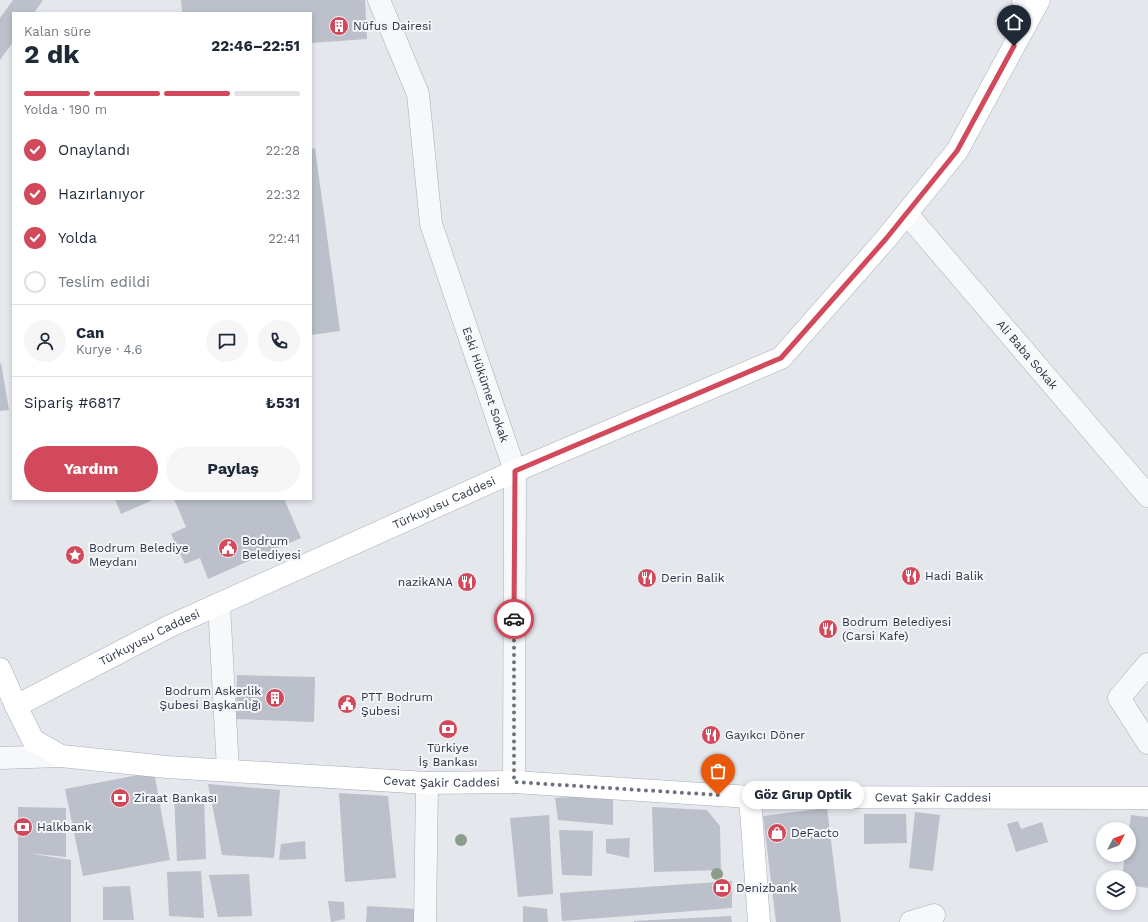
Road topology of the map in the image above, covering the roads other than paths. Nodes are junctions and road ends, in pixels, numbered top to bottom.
1 (379, 0) edge
2 (1033, 2) edge
3 (907, 214) junction
4 (515, 471) junction
5 (1148, 496) edge
6 (219, 604) junction
7 (1148, 664) edge
8 (0, 669) edge
9 (16, 706) junction
10 (1148, 743) edge
11 (61, 756) junction
12 (0, 758) edge
13 (228, 770) junction
14 (427, 782) junction
15 (514, 782) junction
16 (750, 797) junction
17 (1148, 798) edge
18 (934, 916) dead end
19 (425, 922) edge
20 (759, 922) edge
21 (911, 922) edge

1 - 4 street, Eski Hükümet Sokak
2 - 3 street, Türkuyusu Caddesi
3 - 4 street, Türkuyusu Caddesi
3 - 5 street, Ali Baba Sokak
4 - 6 street, Türkuyusu Caddesi
4 - 15 street, Eski Hükümet Sokak
6 - 9 street, Türkuyusu Caddesi
6 - 13 street
7 - 10 street
8 - 9 street, Cevat Şakir Caddesi
9 - 11 street, Cevat Şakir Caddesi
11 - 12 street
11 - 13 street, Cevat Şakir Caddesi
13 - 14 street, Cevat Şakir Caddesi
14 - 15 street, Cevat Şakir Caddesi
14 - 19 street
15 - 16 street, Cevat Şakir Caddesi
16 - 17 street, Cevat Şakir Caddesi
16 - 20 street
18 - 21 street

